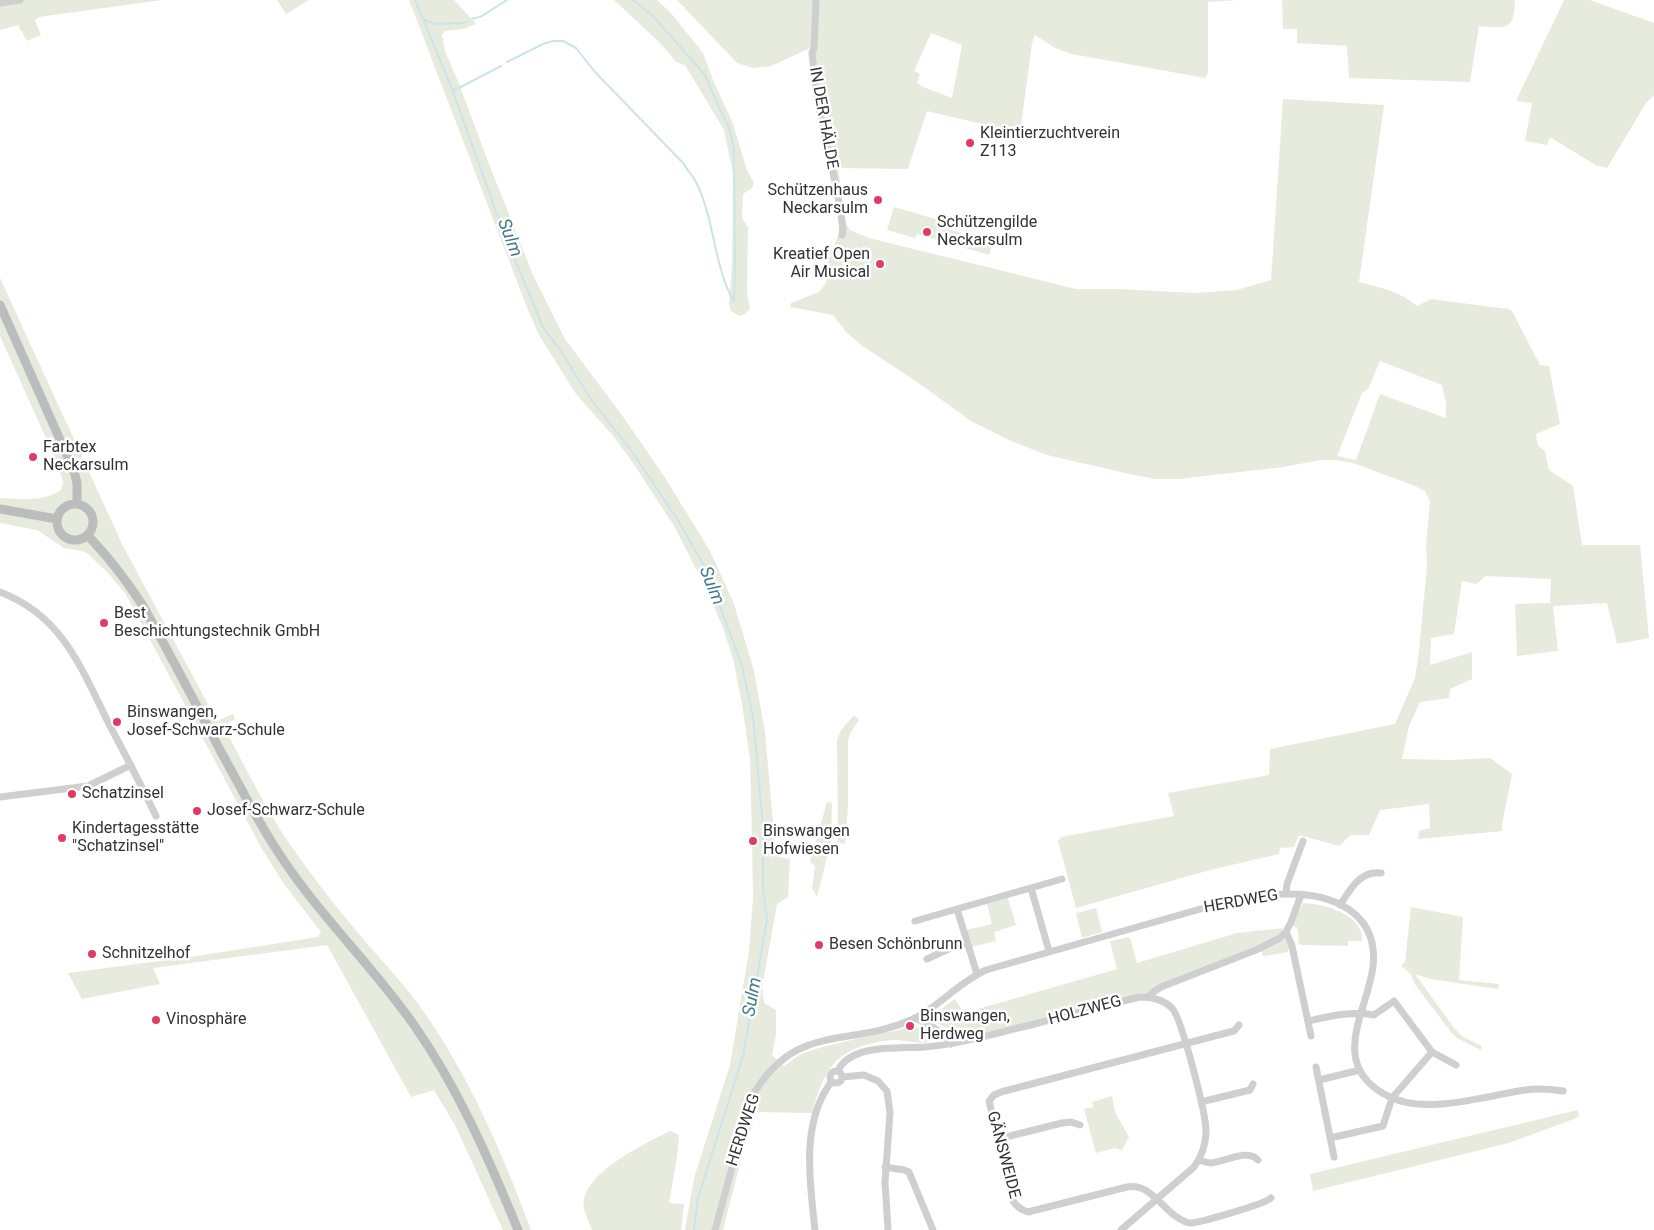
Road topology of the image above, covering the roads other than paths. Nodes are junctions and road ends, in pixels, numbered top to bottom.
1 (20, 0) edge
2 (816, 0) edge
3 (0, 3) edge
4 (842, 235) dead end
5 (0, 305) edge
6 (77, 504) junction
7 (0, 509) edge
8 (57, 519) junction
9 (87, 535) junction
10 (0, 592) edge
11 (131, 766) junction
12 (0, 797) edge
13 (156, 816) dead end
14 (1303, 841) dead end
15 (1381, 873) dead end
16 (1062, 879) dead end
17 (1031, 888) junction
18 (1286, 894) junction
19 (1301, 895) junction
20 (1340, 905) junction
21 (957, 909) junction
22 (915, 921) dead end
23 (1286, 932) junction
24 (968, 943) junction
25 (1049, 951) junction
26 (927, 959) dead end
27 (977, 974) junction
28 (1148, 997) junction
29 (1360, 1012) junction
30 (915, 1018) junction
31 (1308, 1021) junction
32 (1238, 1024) dead end
33 (1311, 1036) dead end
34 (951, 1044) junction
35 (1186, 1045) junction
36 (1432, 1052) junction
37 (1456, 1065) dead end
38 (1316, 1067) dead end
39 (1360, 1070) junction
40 (840, 1074) junction
41 (1319, 1080) junction
42 (1253, 1084) dead end
43 (1563, 1091) dead end
44 (1392, 1098) junction
45 (1201, 1102) junction
46 (1080, 1125) dead end
47 (1330, 1138) junction
48 (998, 1140) junction
49 (1334, 1157) dead end
50 (1199, 1160) junction
51 (1258, 1160) dead end
52 (885, 1167) junction
53 (1272, 1198) dead end
54 (1157, 1199) junction
55 (518, 1230) edge
56 (715, 1230) edge
57 (815, 1230) edge
58 (888, 1230) edge
59 (932, 1230) edge
60 (1122, 1230) edge

1 - 3 street
2 - 4 street, IN DER HÄLDE
5 - 6 main road
6 - 8 main road
6 - 9 main road
7 - 8 main road
8 - 9 main road
9 - 55 main road
10 - 11 street
11 - 12 street
11 - 13 street
14 - 18 street
15 - 20 street
16 - 17 street
17 - 21 street
17 - 25 street
18 - 19 street, HERDWEG
18 - 25 street, HERDWEG
19 - 20 street, HERDWEG
19 - 23 street
20 - 29 street, HERDWEG
21 - 22 street
21 - 24 street
23 - 28 street, HOLZWEG
23 - 31 street
24 - 26 street
24 - 27 street
25 - 27 street, HERDWEG
27 - 30 street, HERDWEG
28 - 34 street, HOLZWEG
28 - 35 street
29 - 31 street
29 - 36 street
29 - 39 street, HERDWEG
30 - 34 street
30 - 56 street, HERDWEG
31 - 33 street
32 - 35 street
34 - 40 street, HOLZWEG
35 - 45 street
35 - 48 street, GÄNSWEIDE
36 - 37 street
36 - 44 street
38 - 41 street
39 - 41 street
39 - 44 street, HERDWEG
40 - 52 street
40 - 57 street, HOLZWEG
41 - 47 street
42 - 45 street
43 - 44 street, HERDWEG
44 - 47 street
45 - 50 street
46 - 48 street
47 - 49 street
48 - 54 street, GÄNSWEIDE
50 - 51 street
50 - 54 street
52 - 58 street
52 - 59 street
53 - 54 street
54 - 60 street

